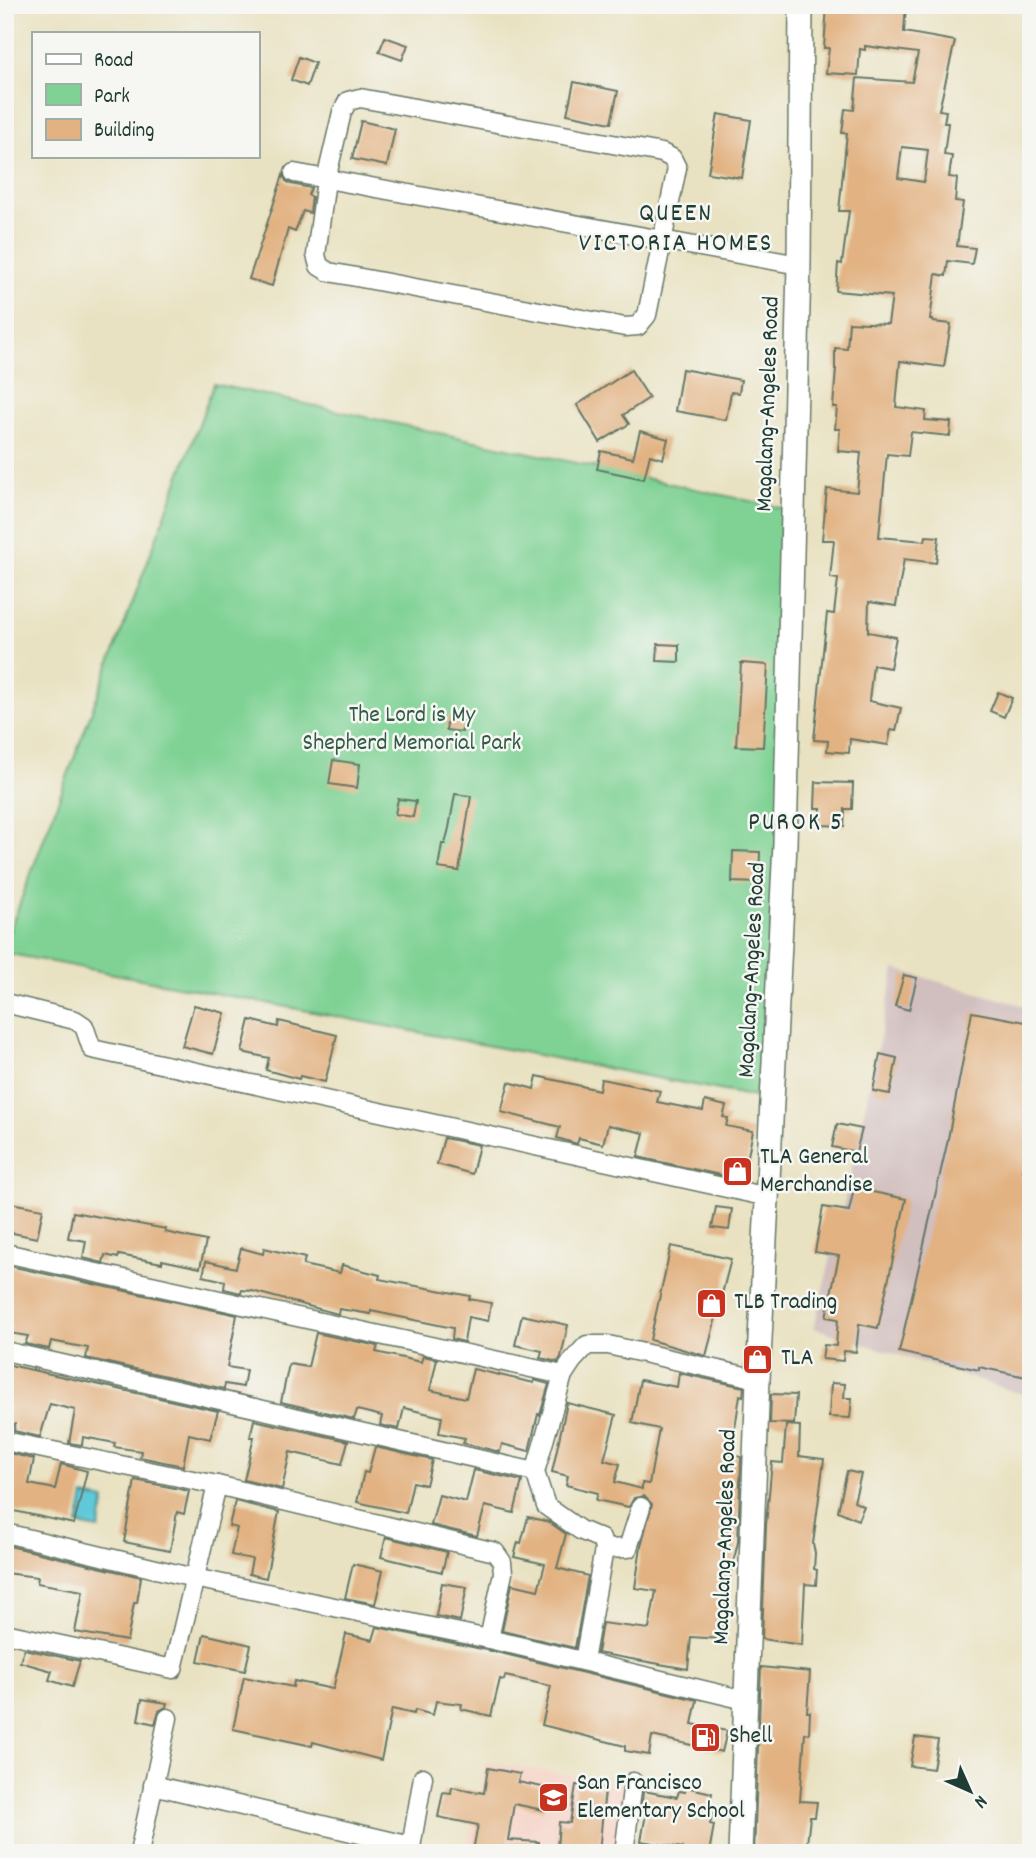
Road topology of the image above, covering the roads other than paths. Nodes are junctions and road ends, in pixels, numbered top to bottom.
1 (801, 5) edge
2 (294, 173) dead end
3 (326, 180) junction
4 (661, 240) junction
5 (799, 265) junction
6 (5, 1003) edge
7 (768, 1197) junction
8 (5, 1253) edge
9 (5, 1351) edge
10 (563, 1375) junction
11 (758, 1379) junction
12 (5, 1441) edge
13 (535, 1472) junction
14 (217, 1485) junction
15 (640, 1507) dead end
16 (5, 1533) edge
17 (604, 1549) junction
18 (194, 1578) junction
19 (5, 1633) edge
20 (489, 1639) junction
21 (584, 1661) junction
22 (745, 1700) junction
23 (168, 1718) dead end
24 (423, 1777) dead end
25 (633, 1782) dead end
26 (153, 1785) junction
27 (410, 1849) edge
28 (139, 1853) edge
29 (624, 1853) edge
30 (740, 1853) edge

1 - 5 main road, Magalang-Angeles Road
2 - 3 street
3 - 4 street
3 - 4 street
3 - 4 street
4 - 5 street
5 - 7 main road, Magalang-Angeles Road
6 - 7 street
7 - 11 main road, Magalang-Angeles Road
8 - 10 street
9 - 13 street
10 - 11 street
10 - 13 street
11 - 22 main road, Magalang-Angeles Road
12 - 14 street
13 - 17 street
14 - 18 street
14 - 20 street
15 - 17 street
16 - 18 street
17 - 21 street
18 - 19 street
18 - 20 street
20 - 21 street
21 - 22 street
22 - 30 main road, Magalang-Angeles Road
23 - 26 street
24 - 27 street
25 - 29 street
26 - 27 street
26 - 28 street

